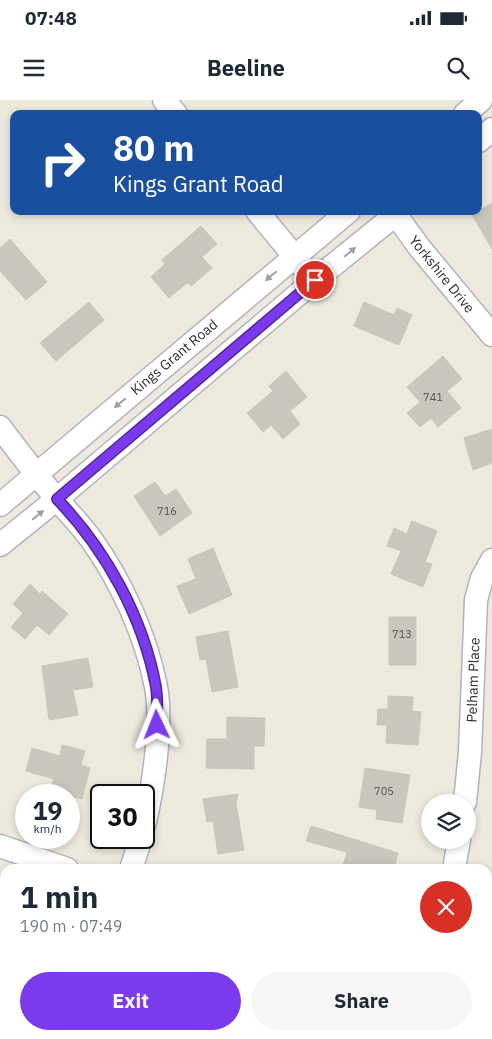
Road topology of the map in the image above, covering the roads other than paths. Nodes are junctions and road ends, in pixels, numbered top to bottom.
1 (164, 100) edge
2 (481, 100) edge
3 (173, 110) edge
4 (470, 110) edge
5 (492, 130) edge
6 (482, 138) edge
7 (259, 215) edge
8 (344, 215) edge
9 (392, 215) edge
10 (398, 215) edge
11 (294, 256) junction
12 (315, 280) junction
13 (492, 335) edge
14 (0, 427) edge
15 (36, 474) junction
16 (57, 499) junction
17 (0, 504) edge
18 (0, 545) edge
19 (492, 560) edge
20 (152, 784) edge
21 (466, 794) edge
22 (0, 846) edge
23 (137, 849) edge
24 (457, 849) edge
25 (52, 864) edge
26 (133, 864) edge
27 (455, 864) edge

1 - 3 street
2 - 4 street
5 - 6 street
7 - 11 street
8 - 11 street, Kings Grant Road
12 -> 9 street
10 - 13 street, Yorkshire Drive
11 - 12 street
11 -> 15 street, Kings Grant Road
12 - 16 street
14 - 15 street
15 - 16 street
15 - 17 street, Kings Grant Road
18 -> 16 street
16 - 20 street
19 - 21 street, Pelham Place
22 - 25 street
23 - 26 street
24 - 27 street

